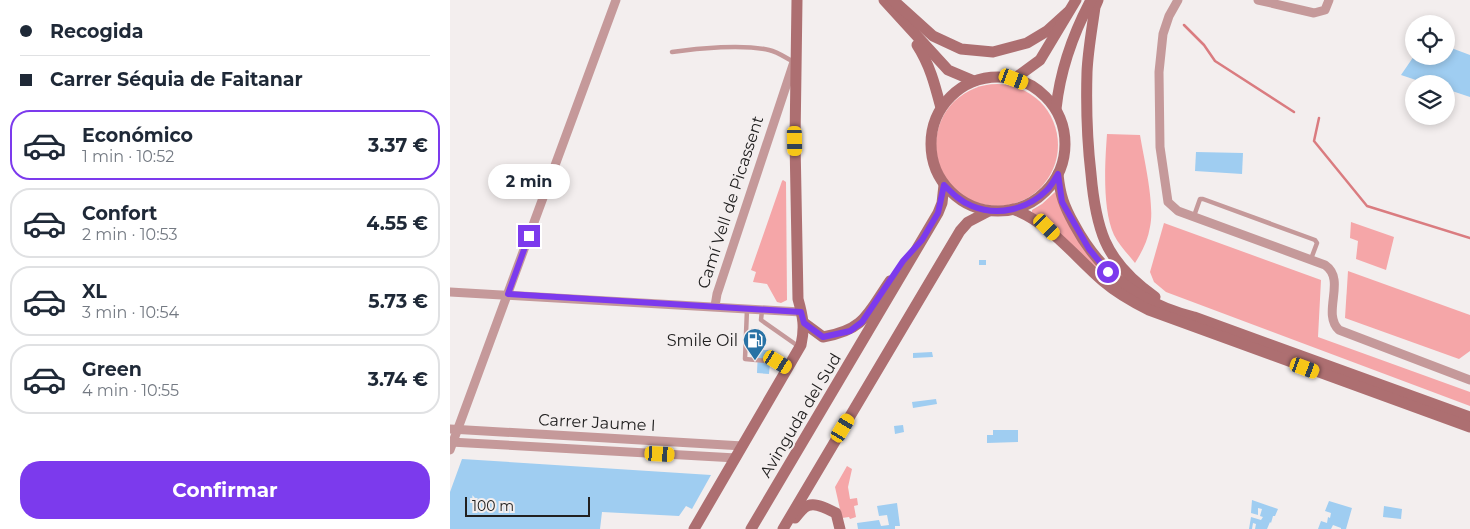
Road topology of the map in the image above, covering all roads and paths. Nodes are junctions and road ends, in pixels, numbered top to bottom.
1 (616, 0) edge
2 (797, 0) edge
3 (884, 0) edge
4 (893, 0) edge
5 (1076, 0) edge
6 (1091, 0) edge
7 (1098, 0) edge
8 (1178, 0) edge
9 (1258, 0) edge
10 (1330, 0) edge
11 (1068, 12) junction
12 (906, 26) junction
13 (672, 52) dead end
14 (795, 58) junction
15 (1014, 79) junction
16 (974, 81) junction
17 (941, 108) junction
18 (778, 109) junction
19 (1056, 109) junction
20 (795, 113) junction
21 (1058, 174) junction
22 (944, 185) junction
23 (1013, 209) junction
24 (989, 211) junction
25 (1194, 216) junction
26 (922, 240) junction
27 (1312, 260) junction
28 (450, 292) edge
29 (508, 294) junction
30 (715, 306) junction
31 (748, 308) junction
32 (762, 309) junction
33 (803, 317) junction
34 (1194, 317) junction
35 (823, 337) junction
36 (800, 346) junction
37 (788, 368) junction
38 (1470, 380) edge
39 (1470, 417) edge
40 (1470, 427) edge
41 (454, 429) edge
42 (451, 444) edge
43 (743, 446) junction
44 (736, 458) junction
45 (783, 528) edge
46 (694, 529) edge
47 (751, 529) edge
48 (840, 529) edge

1 - 29 street
2 - 14 main road, Camí Vell de Picassent
3 - 12 main road
4 - 11 main road
5 - 11 main road
6 - 19 main road
7 - 34 main road
8 - 25 street
9 - 10 street
11 - 15 main road
12 - 16 main road
12 - 17 main road
13 - 14 lane
14 - 18 street, Camí Vell de Picassent
14 - 20 main road, Camí Vell de Picassent
15 - 16 main road
15 - 19 main road
16 - 17 main road
17 - 22 main road
18 - 20 street, Camí Vell de Picassent
18 - 30 street, Camí Vell de Picassent
19 - 21 main road
20 - 33 main road, Camí Vell de Picassent
21 - 23 main road
21 - 34 main road
22 - 24 main road
22 - 26 main road, Avinguda del Sud
23 - 24 main road
23 - 40 main road
24 - 45 main road
25 - 27 street
25 - 27 lane
26 - 35 main road
26 - 47 main road, Avinguda del Sud
27 - 38 street
28 - 29 street
29 - 30 street
29 - 41 street
30 - 31 street
31 - 32 street
31 - 37 lane
32 - 33 street
32 - 36 lane
33 - 35 main road
33 - 36 main road, Camí Vell de Picassent
34 - 39 main road
35 - 36 main road
36 - 37 main road
37 - 43 main road
41 - 42 street
41 - 43 street, Carrer Jaume I
42 - 44 street, Carrer Jaume I
43 - 44 main road
44 - 46 main road
45 - 48 main road

